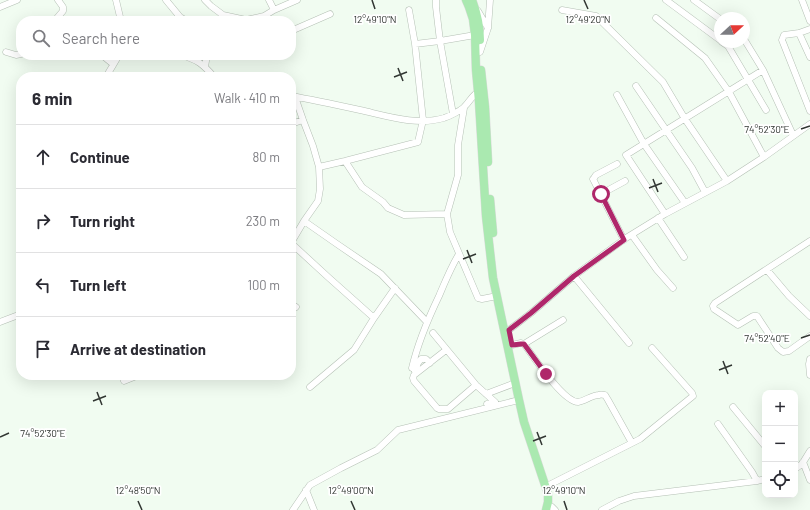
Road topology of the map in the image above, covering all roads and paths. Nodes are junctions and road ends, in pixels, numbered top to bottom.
1 (17, 0) edge
2 (58, 0) edge
3 (116, 0) edge
4 (166, 0) edge
5 (205, 0) edge
6 (269, 0) edge
7 (297, 0) edge
8 (436, 0) edge
9 (466, 0) edge
10 (472, 0) edge
11 (490, 0) edge
12 (666, 0) edge
13 (694, 0) edge
14 (802, 0) edge
15 (0, 7) edge
16 (274, 10) junction
17 (409, 10) dead end
18 (562, 10) dead end
19 (476, 11) junction
20 (330, 14) dead end
21 (714, 15) edge
22 (59, 16) edge
23 (120, 16) edge
24 (179, 16) edge
25 (219, 16) edge
26 (264, 16) edge
27 (656, 18) dead end
28 (810, 21) edge
29 (488, 28) junction
30 (296, 29) edge
31 (810, 30) edge
32 (799, 33) junction
33 (475, 35) junction
34 (714, 36) edge
35 (440, 41) junction
36 (415, 44) junction
37 (729, 48) edge
38 (750, 48) edge
39 (6, 52) dead end
40 (480, 52) junction
41 (16, 55) edge
42 (810, 57) edge
43 (108, 60) edge
44 (116, 60) edge
45 (195, 60) edge
46 (206, 60) edge
47 (113, 64) junction
48 (205, 67) junction
49 (478, 70) junction
50 (763, 70) junction
51 (109, 72) edge
52 (210, 72) edge
53 (748, 80) junction
54 (636, 86) dead end
55 (481, 91) junction
56 (729, 92) junction
57 (617, 95) dead end
58 (296, 97) edge
59 (296, 105) edge
60 (464, 108) junction
61 (766, 110) dead end
62 (810, 111) edge
63 (453, 114) junction
64 (686, 119) junction
65 (302, 120) junction
66 (422, 120) junction
67 (296, 122) edge
68 (810, 124) edge
69 (666, 131) junction
70 (793, 135) junction
71 (644, 144) junction
72 (764, 157) junction
73 (345, 161) junction
74 (617, 164) dead end
75 (319, 167) junction
76 (625, 181) dead end
77 (727, 181) junction
78 (705, 192) junction
79 (601, 194) junction
80 (685, 203) junction
81 (447, 214) junction
82 (665, 214) junction
83 (658, 218) junction
84 (304, 221) junction
85 (296, 235) edge
86 (632, 235) junction
87 (624, 240) junction
88 (810, 241) edge
89 (296, 248) edge
90 (459, 254) junction
91 (684, 257) dead end
92 (767, 270) junction
93 (574, 276) junction
94 (395, 288) junction
95 (673, 288) dead end
96 (497, 296) junction
97 (501, 306) junction
98 (16, 316) edge
99 (810, 316) edge
100 (374, 318) junction
101 (563, 320) dead end
102 (0, 322) edge
103 (427, 322) junction
104 (509, 330) junction
105 (433, 333) dead end
106 (810, 336) edge
107 (524, 344) junction
108 (629, 344) dead end
109 (512, 345) junction
110 (652, 348) dead end
111 (446, 350) junction
112 (810, 359) edge
113 (430, 363) junction
114 (514, 366) junction
115 (810, 375) edge
116 (515, 383) junction
117 (476, 385) junction
118 (310, 387) dead end
119 (486, 394) junction
120 (519, 400) junction
121 (733, 407) dead end
122 (448, 412) dead end
123 (718, 424) dead end
124 (762, 442) edge
125 (632, 443) junction
126 (810, 451) edge
127 (803, 462) junction
128 (798, 466) edge
129 (762, 480) edge
130 (810, 480) edge
131 (757, 481) junction
132 (548, 486) junction
133 (306, 490) junction
134 (550, 509) edge
135 (293, 510) edge
136 (314, 510) edge
137 (602, 510) edge

1 - 15 street
2 - 22 street
3 - 23 street
4 - 24 street
5 - 25 street
6 - 16 street
7 - 16 street
8 - 35 street
9 - 33 main road
10 - 19 main road
11 - 29 street
12 - 34 street
13 - 21 street
14 - 28 street
16 - 26 street
17 - 36 street
18 - 64 street
19 - 29 street
19 - 40 main road
20 - 30 street
27 - 56 street
29 - 40 street
31 - 32 street
32 - 42 street
32 - 62 street
33 - 35 street
33 - 49 main road
35 - 36 street
35 - 63 street
36 - 66 street
37 - 53 street
38 - 50 street
39 - 41 street
40 - 49 main road
43 - 47 street
44 - 47 street
45 - 48 street
46 - 48 street
47 - 51 street
48 - 52 street
49 - 55 main road
50 - 53 street
50 - 70 street
53 - 56 street
53 - 61 street
54 - 69 street
55 - 60 street
55 - 96 main road
55 - 97 main road
56 - 64 street
56 - 72 street
57 - 71 street
58 - 66 street
59 - 65 street
60 - 63 street
60 - 81 street
63 - 66 street
64 - 69 street
64 - 77 street
65 - 67 street
65 - 75 street
66 - 73 street
68 - 70 street
69 - 71 street
69 - 78 street
70 - 72 street
71 - 80 street
71 - 82 street
72 - 77 street
73 - 75 street
73 - 81 street
74 - 79 street
75 - 84 street
76 - 79 street
77 - 78 street
78 - 80 street
79 - 87 street
80 - 82 street
81 - 90 street
82 - 83 street
83 - 86 street
83 - 91 street
84 - 85 street
84 - 94 street
86 - 87 street
86 - 95 street
87 - 93 street
88 - 92 street
89 - 100 street
90 - 96 street
90 - 103 street
92 - 99 street
92 - 106 street
93 - 104 street
93 - 108 street
94 - 100 street
94 - 103 street
96 - 97 main road
97 - 104 main road
97 - 114 main road
98 - 102 street
100 - 118 street
101 - 107 street
103 - 113 street
104 - 109 main road
105 - 111 street
107 - 109 street
107 - 125 street
109 - 114 main road
110 - 125 street
111 - 113 street
111 - 117 street
112 - 115 street
113 - 117 street
114 - 116 main road
114 - 132 main road
116 - 119 street
116 - 120 main road
117 - 119 street
119 - 122 street
120 - 132 main road
120 - 133 street
121 - 124 street
123 - 131 street
125 - 132 street
126 - 127 street
127 - 128 street
127 - 130 street
129 - 131 street
131 - 137 street
132 - 134 main road
133 - 135 street
133 - 136 street

